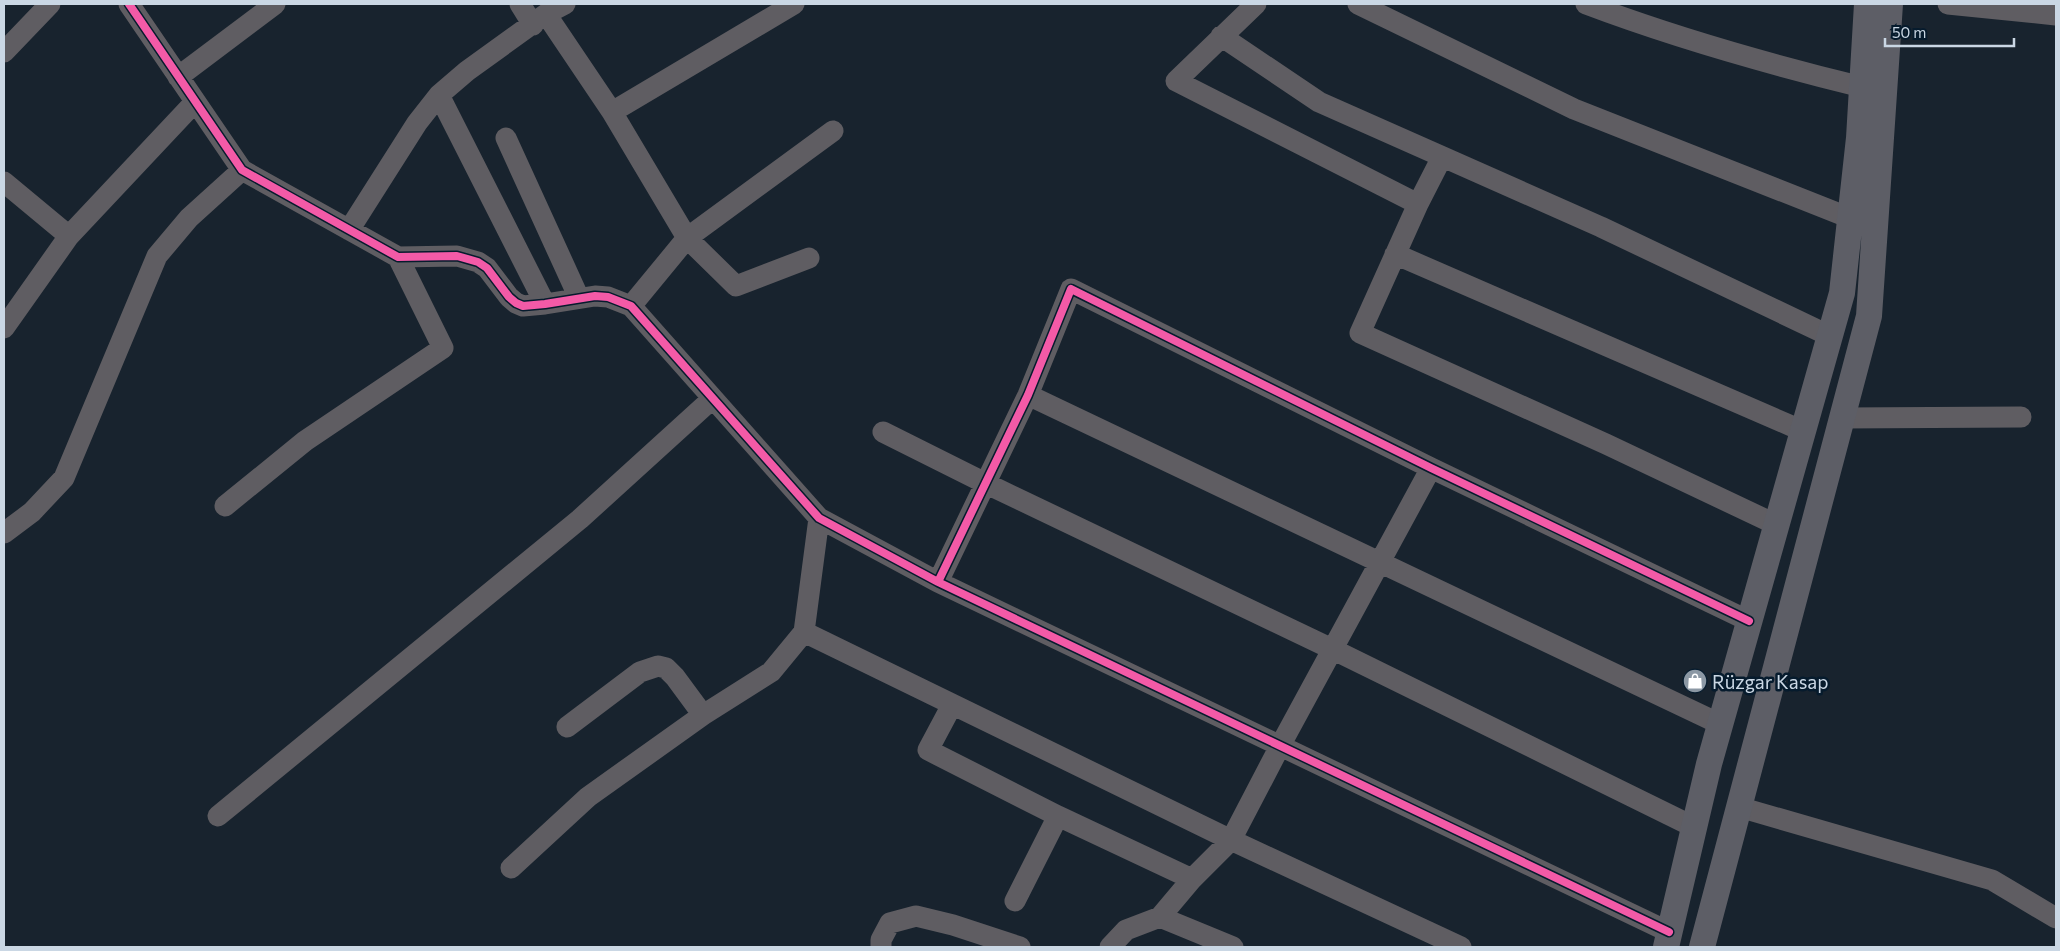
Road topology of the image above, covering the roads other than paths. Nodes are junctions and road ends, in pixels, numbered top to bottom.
1 (50, 4) edge
2 (129, 4) edge
3 (275, 4) edge
4 (520, 4) edge
5 (564, 4) edge
6 (794, 4) edge
7 (1256, 4) edge
8 (1358, 4) edge
9 (1586, 4) edge
10 (1866, 4) edge
11 (1890, 4) edge
12 (1948, 4) edge
13 (1617, 10) edge
14 (2056, 16) edge
15 (539, 19) junction
16 (1221, 36) junction
17 (4, 52) edge
18 (178, 77) junction
19 (1862, 86) junction
20 (439, 96) junction
21 (195, 102) junction
22 (612, 112) junction
23 (833, 132) dead end
24 (506, 138) dead end
25 (1442, 157) junction
26 (242, 170) junction
27 (4, 182) edge
28 (1418, 204) junction
29 (1850, 218) junction
30 (349, 230) junction
31 (69, 236) junction
32 (687, 238) junction
33 (1395, 254) junction
34 (398, 258) junction
35 (809, 258) dead end
36 (579, 298) junction
37 (545, 304) junction
38 (631, 306) junction
39 (4, 328) edge
40 (1830, 336) junction
41 (1028, 395) junction
42 (712, 399) junction
43 (2021, 417) dead end
44 (1842, 418) junction
45 (1803, 430) junction
46 (883, 432) dead end
47 (1431, 468) junction
48 (985, 483) junction
49 (225, 506) dead end
50 (819, 518) junction
51 (1777, 525) junction
52 (4, 533) edge
53 (1380, 562) junction
54 (938, 582) junction
55 (1749, 621) junction
56 (804, 632) junction
57 (1332, 649) junction
58 (952, 705) junction
59 (703, 716) junction
60 (1720, 724) junction
61 (567, 726) dead end
62 (1280, 746) junction
63 (1739, 807) junction
64 (218, 816) dead end
65 (1058, 816) junction
66 (1694, 827) junction
67 (1231, 840) junction
68 (511, 868) dead end
69 (1192, 879) junction
70 (1015, 900) dead end
71 (1160, 917) junction
72 (2056, 918) edge
73 (1667, 940) edge
74 (881, 947) edge
75 (1020, 947) edge
76 (1110, 947) edge
77 (1234, 947) edge
78 (1460, 947) edge
79 (1702, 947) edge

1 - 17 street
2 - 18 street
3 - 18 street
4 - 15 street
5 - 15 street
6 - 22 street
7 - 16 street
8 - 29 street
9 - 13 street
10 - 19 main road
11 - 44 main road
12 - 14 street
13 - 19 street
15 - 20 street
15 - 22 street
16 - 25 street
16 - 28 street
18 - 21 street
19 - 29 main road
20 - 30 street
20 - 37 street
21 - 26 street
21 - 31 street
22 - 32 street
23 - 32 street
24 - 36 street
25 - 28 street
25 - 40 street
26 - 30 street
26 - 52 street
27 - 31 street
28 - 33 street
29 - 40 main road
30 - 34 street
31 - 39 street
32 - 35 street
32 - 38 street
33 - 45 street
33 - 51 street
34 - 37 street
34 - 49 street
36 - 37 street
36 - 38 street
38 - 42 street
40 - 45 main road
41 - 47 street
41 - 48 street
41 - 53 street
42 - 50 street
42 - 64 street
43 - 44 street
44 - 63 main road
45 - 51 main road
46 - 48 street
47 - 53 street
47 - 55 street
48 - 54 street
48 - 57 street
50 - 54 street
50 - 56 street
51 - 55 main road
53 - 57 street
53 - 60 street
54 - 62 street
55 - 60 main road
56 - 58 street
56 - 59 street
57 - 62 street
57 - 66 street
58 - 65 street
58 - 67 street
59 - 61 street
59 - 68 street
60 - 66 main road
62 - 67 street
62 - 73 street
63 - 72 street
63 - 79 main road
65 - 69 street
65 - 70 street
66 - 73 main road
67 - 69 street
67 - 78 street
69 - 71 street
71 - 76 street
71 - 77 street
74 - 75 street

